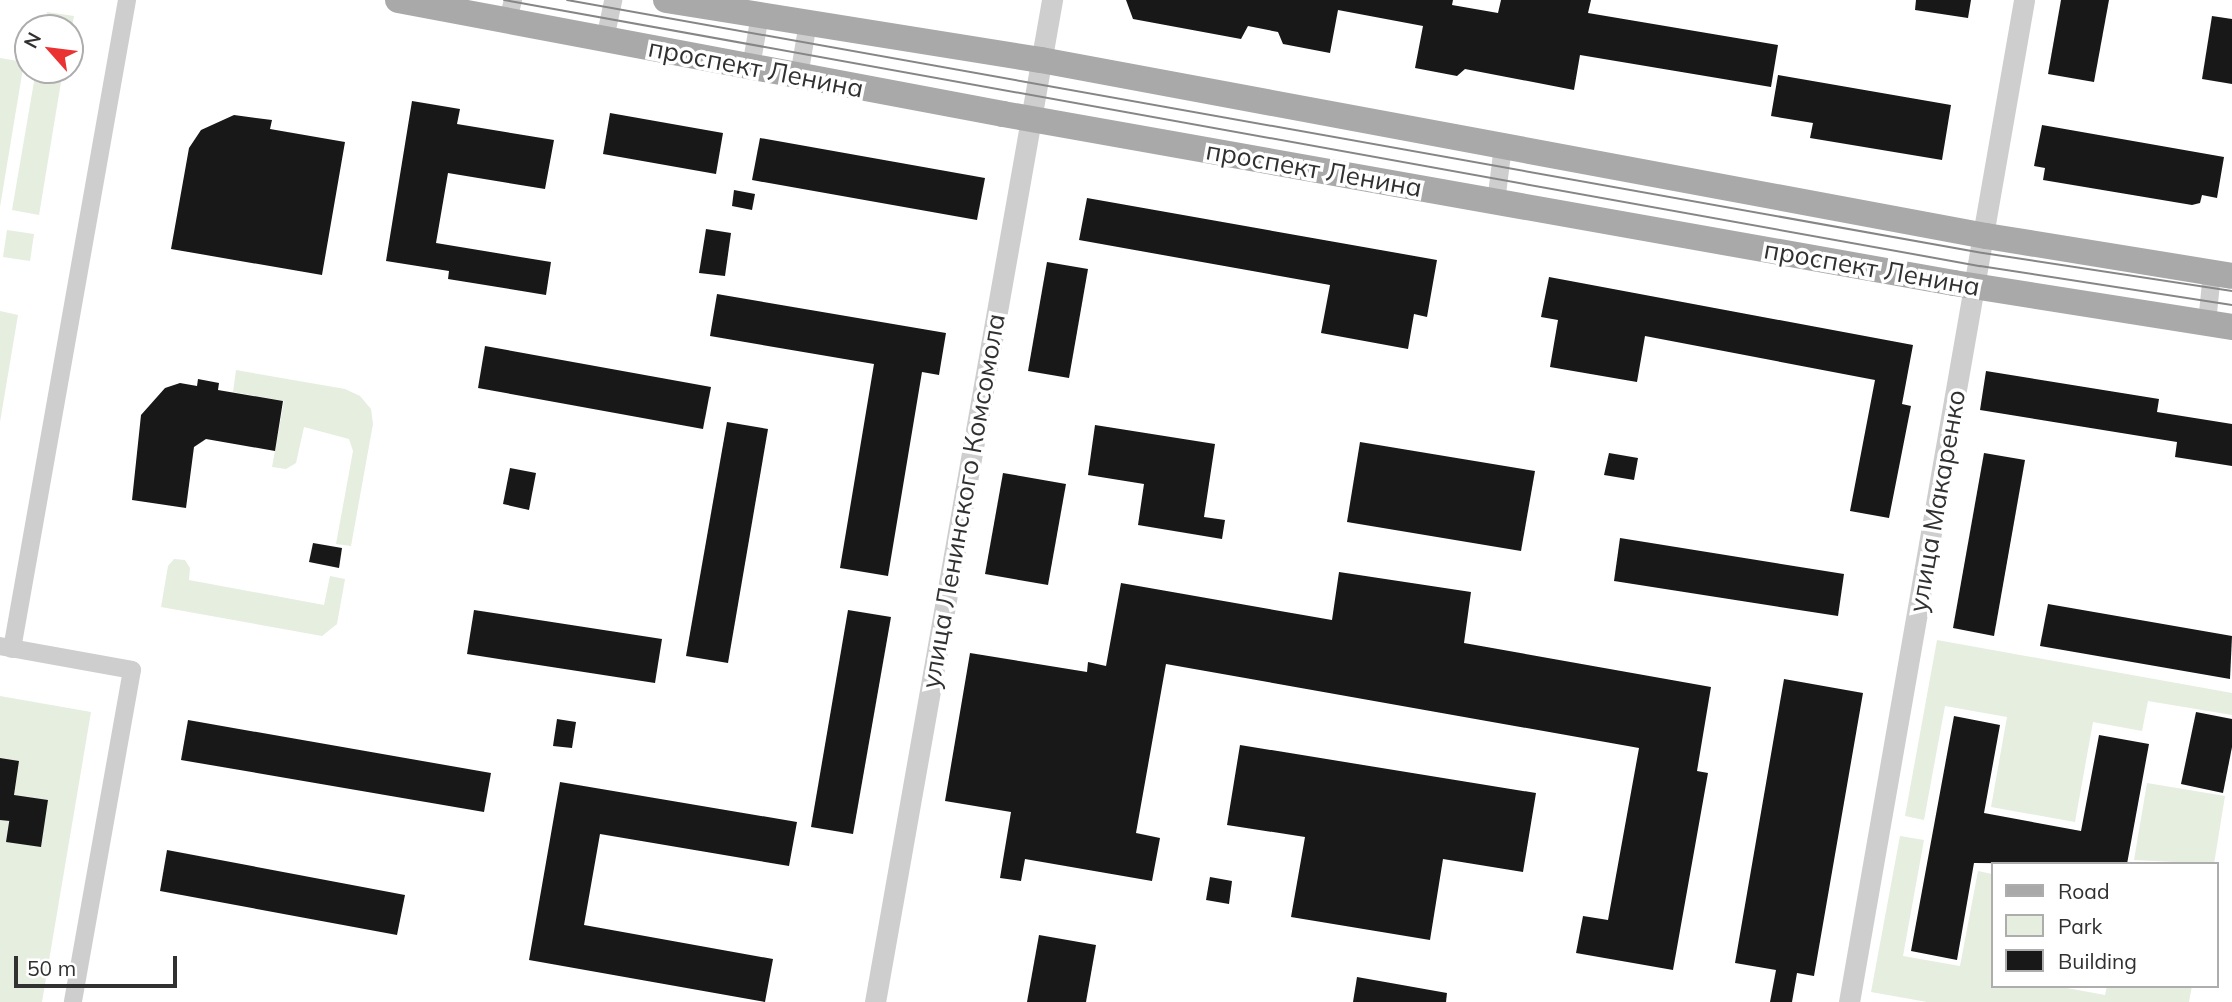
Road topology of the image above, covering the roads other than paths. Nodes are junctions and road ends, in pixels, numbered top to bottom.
1 (127, 0) edge
2 (398, 0) edge
3 (613, 0) edge
4 (666, 0) edge
5 (1052, 0) edge
6 (2024, 0) edge
7 (511, 10) edge
8 (760, 15) junction
9 (808, 23) junction
10 (606, 39) junction
11 (1041, 60) junction
12 (751, 67) junction
13 (799, 76) junction
14 (1031, 118) junction
15 (1503, 146) junction
16 (1496, 202) junction
17 (1986, 236) junction
18 (2222, 274) edge
19 (1977, 285) junction
20 (2219, 325) edge
21 (6, 647) edge
22 (73, 1002) edge
23 (875, 1002) edge
24 (1849, 1002) edge

1 - 21 street
2 - 7 main road, проспект Ленина
3 - 10 street
4 - 8 main road, проспект Ленина
5 - 11 street, улица Ленинского Комсомола
6 - 17 street, улица Макаренко
7 - 10 main road, проспект Ленина
8 - 9 main road, проспект Ленина
8 - 12 street
9 - 11 main road, проспект Ленина
9 - 13 street
10 - 12 main road, проспект Ленина
11 - 14 street, улица Ленинского Комсомола
11 - 15 main road, проспект Ленина
12 - 13 main road, проспект Ленина
13 - 14 main road, проспект Ленина
14 - 16 main road, проспект Ленина
14 - 23 street, улица Ленинского Комсомола
15 - 16 street
15 - 17 main road, проспект Ленина
16 - 19 main road, проспект Ленина
17 - 18 main road, проспект Ленина
17 - 19 street, улица Макаренко
18 - 20 street
19 - 20 main road, проспект Ленина
19 - 24 street, улица Макаренко
21 - 22 street

